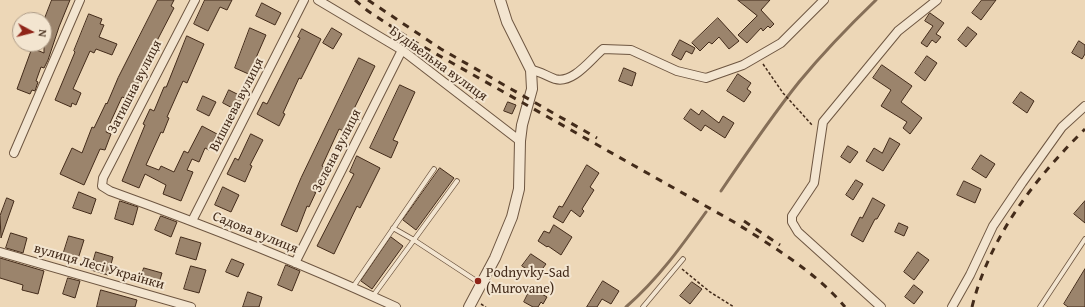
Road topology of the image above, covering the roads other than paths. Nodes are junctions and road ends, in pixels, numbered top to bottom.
1 (80, 0) edge
2 (195, 0) edge
3 (304, 0) edge
4 (318, 0) edge
5 (500, 0) edge
6 (824, 0) edge
7 (937, 0) edge
8 (402, 50) junction
9 (531, 70) junction
10 (1085, 106) edge
11 (520, 141) junction
12 (14, 153) dead end
13 (434, 169) dead end
14 (457, 181) dead end
15 (102, 186) joint
16 (192, 221) junction
17 (393, 228) junction
18 (1085, 238) edge
19 (414, 240) junction
20 (0, 252) edge
21 (683, 259) dead end
22 (295, 263) junction
23 (475, 280) dead end
24 (352, 287) junction
25 (373, 296) junction
26 (189, 307) edge
27 (396, 307) edge
28 (468, 307) edge
29 (643, 307) edge
30 (881, 307) edge
31 (952, 307) edge
32 (1040, 307) edge

1 - 12 street
2 - 15 street, Затишна вулиця
3 - 16 street, Вишнева вулиця
4 - 8 street, Будівельна вулиця
5 - 9 street
6 - 9 street
7 - 30 street
8 - 11 street, Будівельна вулиця
8 - 22 street, Зелена вулиця
9 - 11 street
10 - 31 street
11 - 28 street
13 - 17 lane
14 - 19 lane
15 - 16 street, Садова вулиця
16 - 22 street, Садова вулиця
17 - 19 lane
17 - 24 lane
18 - 32 lane
19 - 23 lane
19 - 25 lane
20 - 26 street, вулиця Лесі Українки
21 - 29 lane
22 - 24 street, Садова вулиця
24 - 25 street, Садова вулиця
25 - 27 street, Садова вулиця

